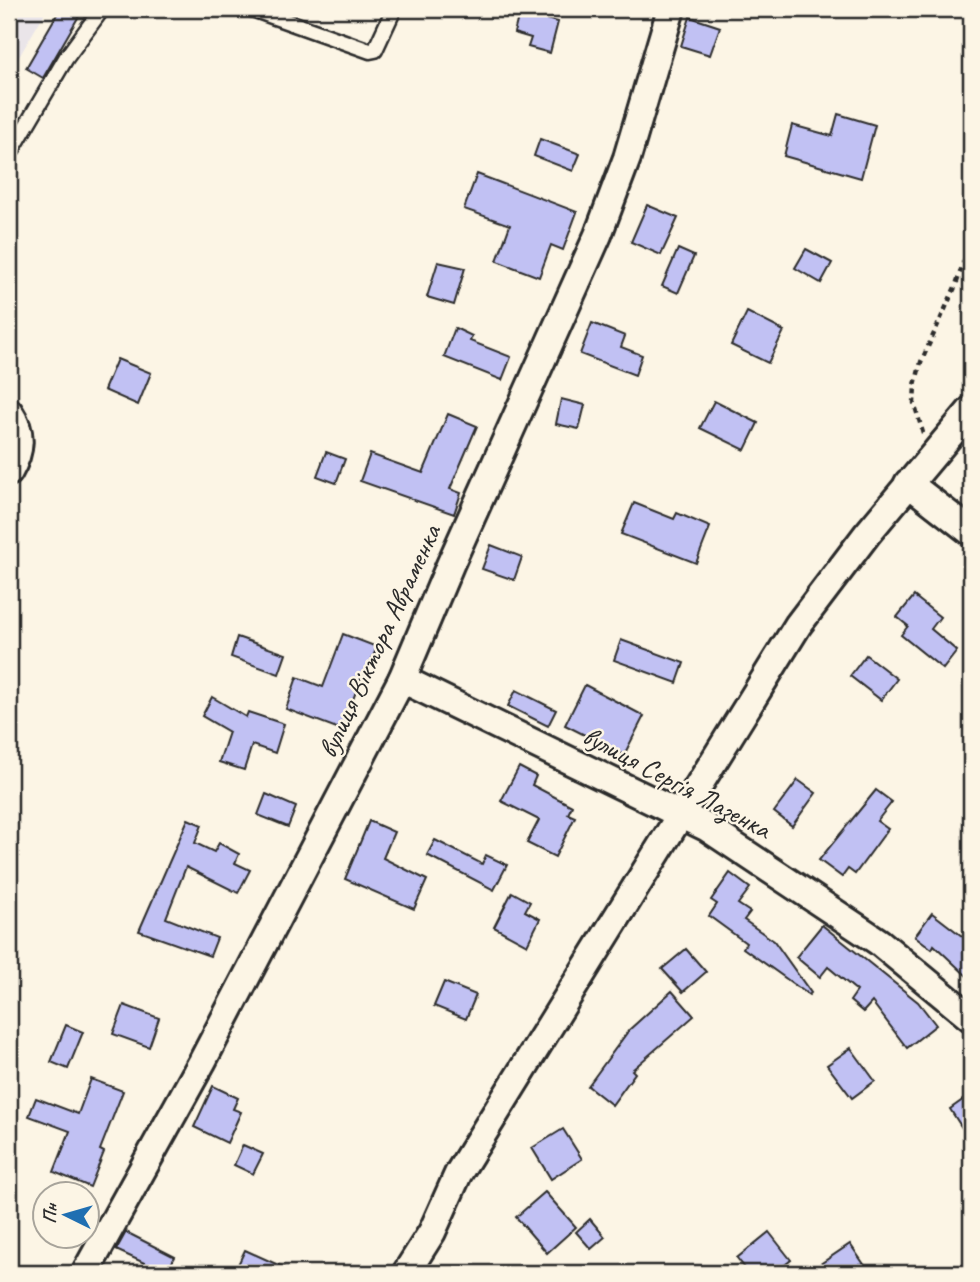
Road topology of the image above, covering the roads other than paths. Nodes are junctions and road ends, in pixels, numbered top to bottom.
1 (102, 9) edge
2 (394, 9) edge
3 (671, 9) edge
4 (260, 10) edge
5 (9, 155) edge
6 (971, 410) edge
7 (14, 423) edge
8 (9, 472) edge
9 (908, 483) junction
10 (971, 532) edge
11 (402, 679) junction
12 (679, 813) junction
13 (971, 1018) edge
14 (85, 1273) edge
15 (406, 1273) edge

1 - 5 lane
2 - 4 lane
3 - 11 street, вулиця Віктора Авраменка
6 - 9 street
7 - 8 street
9 - 10 street
9 - 12 street
11 - 12 street, вулиця Сергія Лазенка
11 - 14 street, вулиця Віктора Авраменка
12 - 13 street, вулиця Сергія Лазенка
12 - 15 street

